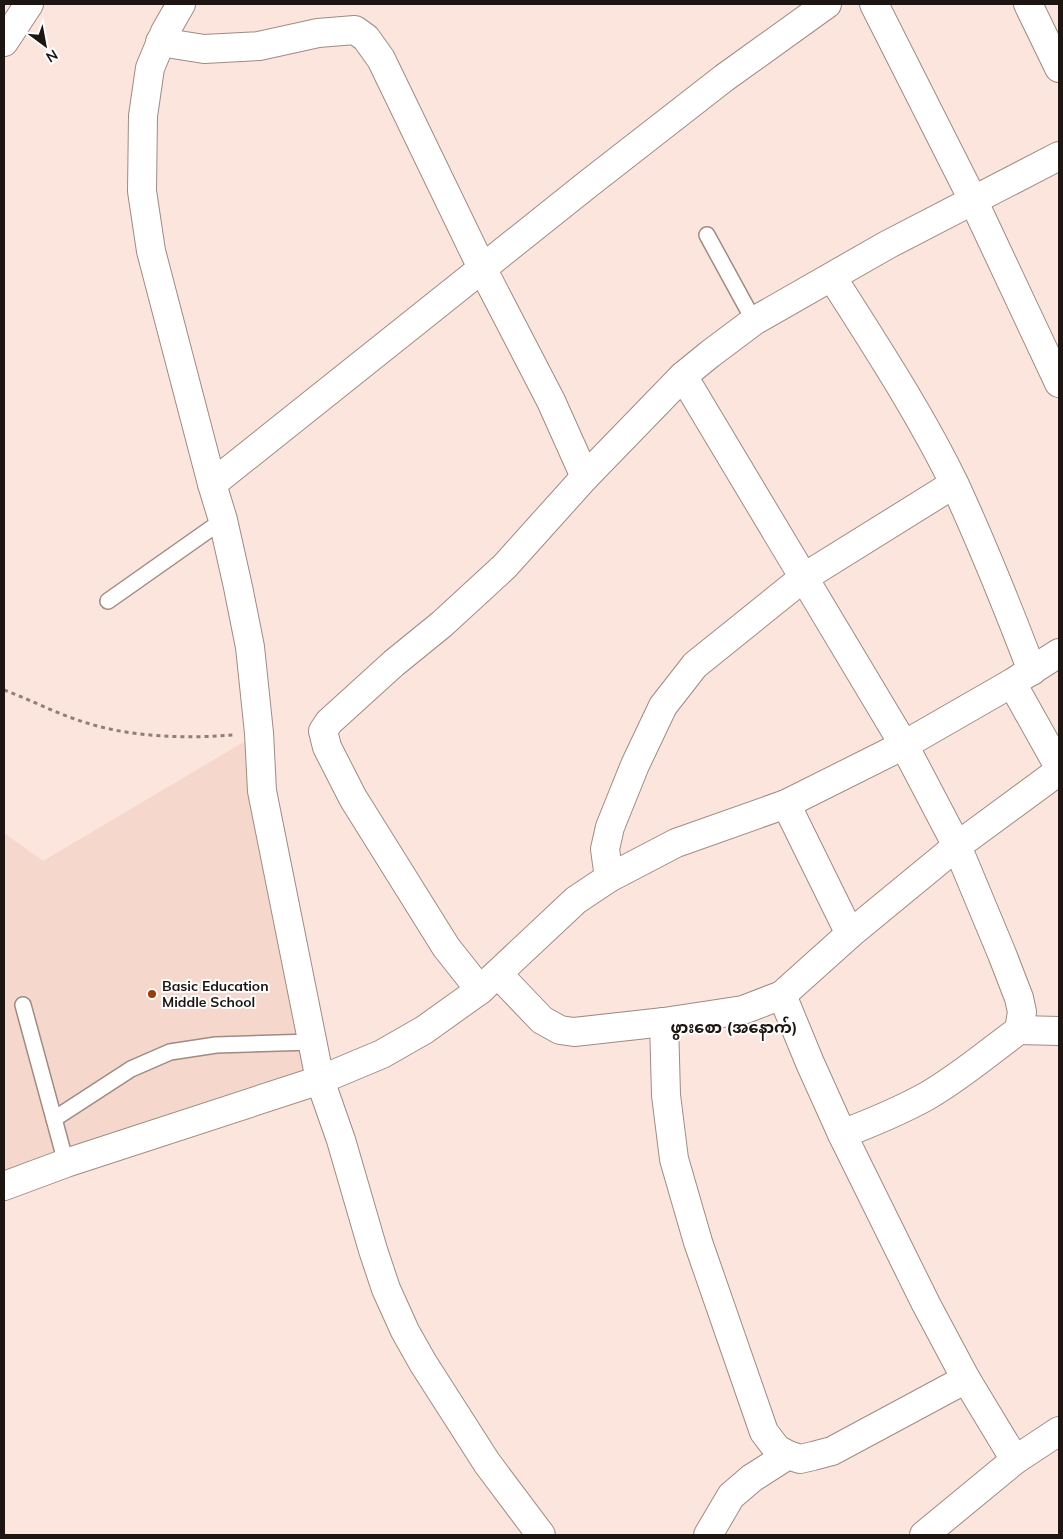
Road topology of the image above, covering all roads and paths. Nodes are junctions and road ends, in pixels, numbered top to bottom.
1 (29, 4) edge
2 (181, 4) edge
3 (827, 4) edge
4 (874, 4) edge
5 (1028, 4) edge
6 (4, 42) edge
7 (160, 42) junction
8 (1059, 68) edge
9 (1059, 156) edge
10 (973, 200) junction
11 (708, 235) dead end
12 (482, 268) junction
13 (832, 276) junction
14 (754, 321) junction
15 (683, 376) junction
16 (1059, 383) edge
17 (585, 477) junction
18 (212, 484) junction
19 (954, 484) junction
20 (223, 520) junction
21 (803, 578) junction
22 (108, 601) dead end
23 (1059, 653) edge
24 (1022, 677) junction
25 (4, 690) edge
26 (258, 733) junction
27 (904, 745) junction
28 (1059, 767) edge
29 (1059, 771) edge
30 (786, 804) junction
31 (957, 846) junction
32 (609, 878) junction
33 (850, 934) junction
34 (489, 982) junction
35 (782, 995) junction
36 (23, 1005) dead end
37 (664, 1022) junction
38 (1018, 1030) junction
39 (1059, 1031) edge
40 (312, 1042) junction
41 (320, 1080) junction
42 (54, 1119) junction
43 (842, 1134) junction
44 (66, 1163) junction
45 (4, 1186) edge
46 (966, 1379) junction
47 (1059, 1431) edge
48 (788, 1455) junction
49 (1015, 1460) junction
50 (541, 1535) edge
51 (708, 1535) edge
52 (924, 1535) edge

1 - 6 street
2 - 7 street
3 - 12 street
4 - 10 street
5 - 8 street
7 - 12 street
7 - 18 street
9 - 10 street
10 - 13 street
10 - 16 street
11 - 14 lane
12 - 17 street
12 - 18 street
13 - 14 street
13 - 19 street
14 - 15 street
15 - 17 street
15 - 21 street
17 - 34 street
18 - 20 street
19 - 21 street
19 - 24 street
20 - 22 lane
20 - 26 street
21 - 27 street
21 - 32 street
23 - 24 street
24 - 27 street
24 - 28 street
25 - 26 path
26 - 40 street
27 - 30 street
27 - 31 street
29 - 31 street
30 - 32 street
30 - 33 street
31 - 33 street
31 - 38 street
32 - 34 street
33 - 35 street
34 - 37 street
34 - 41 street
35 - 37 street
35 - 43 street
36 - 42 lane
37 - 48 street
38 - 39 street
38 - 43 street
40 - 41 street
40 - 42 lane
41 - 44 street
41 - 50 street
42 - 44 lane
43 - 46 street
44 - 45 street
46 - 48 street
46 - 49 street
47 - 49 street
48 - 51 street
49 - 52 street

